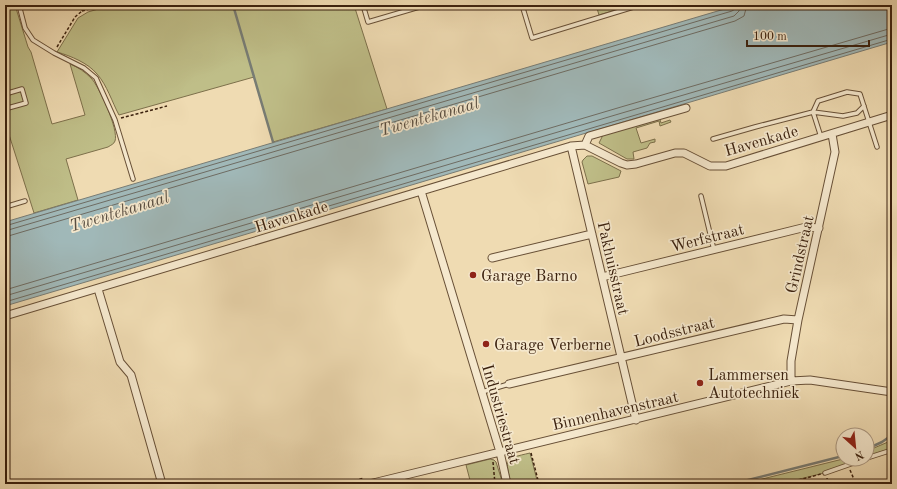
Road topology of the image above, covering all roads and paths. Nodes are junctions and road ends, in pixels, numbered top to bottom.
1 (19, 5) edge
2 (80, 5) edge
3 (104, 5) edge
4 (363, 5) edge
5 (426, 5) edge
6 (522, 5) edge
7 (640, 5) edge
8 (82, 11) junction
9 (54, 52) junction
10 (5, 94) edge
11 (167, 106) dead end
12 (864, 106) junction
13 (8, 108) dead end
14 (686, 108) dead end
15 (813, 112) junction
16 (892, 115) edge
17 (115, 120) junction
18 (869, 122) junction
19 (832, 134) junction
20 (821, 137) junction
21 (713, 140) dead end
22 (586, 145) junction
23 (571, 146) junction
24 (878, 147) dead end
25 (133, 179) dead end
26 (421, 191) junction
27 (701, 196) dead end
28 (25, 201) dead end
29 (5, 207) edge
30 (819, 228) junction
31 (592, 234) junction
32 (714, 250) junction
33 (492, 258) dead end
34 (602, 277) junction
35 (98, 289) junction
36 (5, 316) edge
37 (798, 320) junction
38 (622, 358) junction
39 (791, 381) junction
40 (509, 384) joint
41 (482, 392) junction
42 (892, 392) edge
43 (636, 420) junction
44 (530, 445) junction
45 (892, 450) edge
46 (500, 452) junction
47 (492, 454) junction
48 (875, 456) edge
49 (842, 467) edge
50 (849, 467) edge
51 (825, 473) joint
52 (162, 484) edge
53 (369, 484) edge
54 (495, 484) edge
55 (507, 484) edge
56 (539, 484) edge
57 (784, 484) edge
58 (856, 484) edge

1 - 9 lane
2 - 8 path
3 - 8 path
4 - 5 lane
6 - 7 lane
8 - 9 path
9 - 17 lane
10 - 13 lane
11 - 17 path
12 - 15 lane
12 - 15 lane
12 - 18 lane
14 - 22 street
15 - 20 lane
15 - 21 lane
16 - 18 street, Havenkade
17 - 25 lane
18 - 19 street, Havenkade
18 - 24 lane
19 - 20 street, Havenkade
19 - 30 street, Grindstraat
20 - 22 street, Havenkade
22 - 23 street, Havenkade
23 - 26 street, Havenkade
23 - 31 street, Pakhuisstraat
26 - 35 street, Havenkade
26 - 41 street, Industriestraat
27 - 32 lane
28 - 29 lane
30 - 32 street, Werfstraat
30 - 37 street, Grindstraat
31 - 33 street
31 - 34 street, Pakhuisstraat
32 - 34 street, Werfstraat
34 - 38 street, Pakhuisstraat
35 - 36 street, Havenkade
35 - 52 street
37 - 38 street, Loodsstraat
37 - 39 street, Grindstraat
38 - 40 street, Loodsstraat
38 - 43 street, Pakhuisstraat
39 - 42 street, Binnenhavenstraat
39 - 43 street, Binnenhavenstraat
40 - 41 lane
41 - 46 street, Industriestraat
43 - 44 street, Binnenhavenstraat
44 - 46 street, Binnenhavenstraat
44 - 56 path
45 - 48 lane
46 - 47 street, Binnenhavenstraat
46 - 55 street, Industriestraat
47 - 53 street, Binnenhavenstraat
47 - 54 path
49 - 51 lane
50 - 58 path
51 - 57 path

